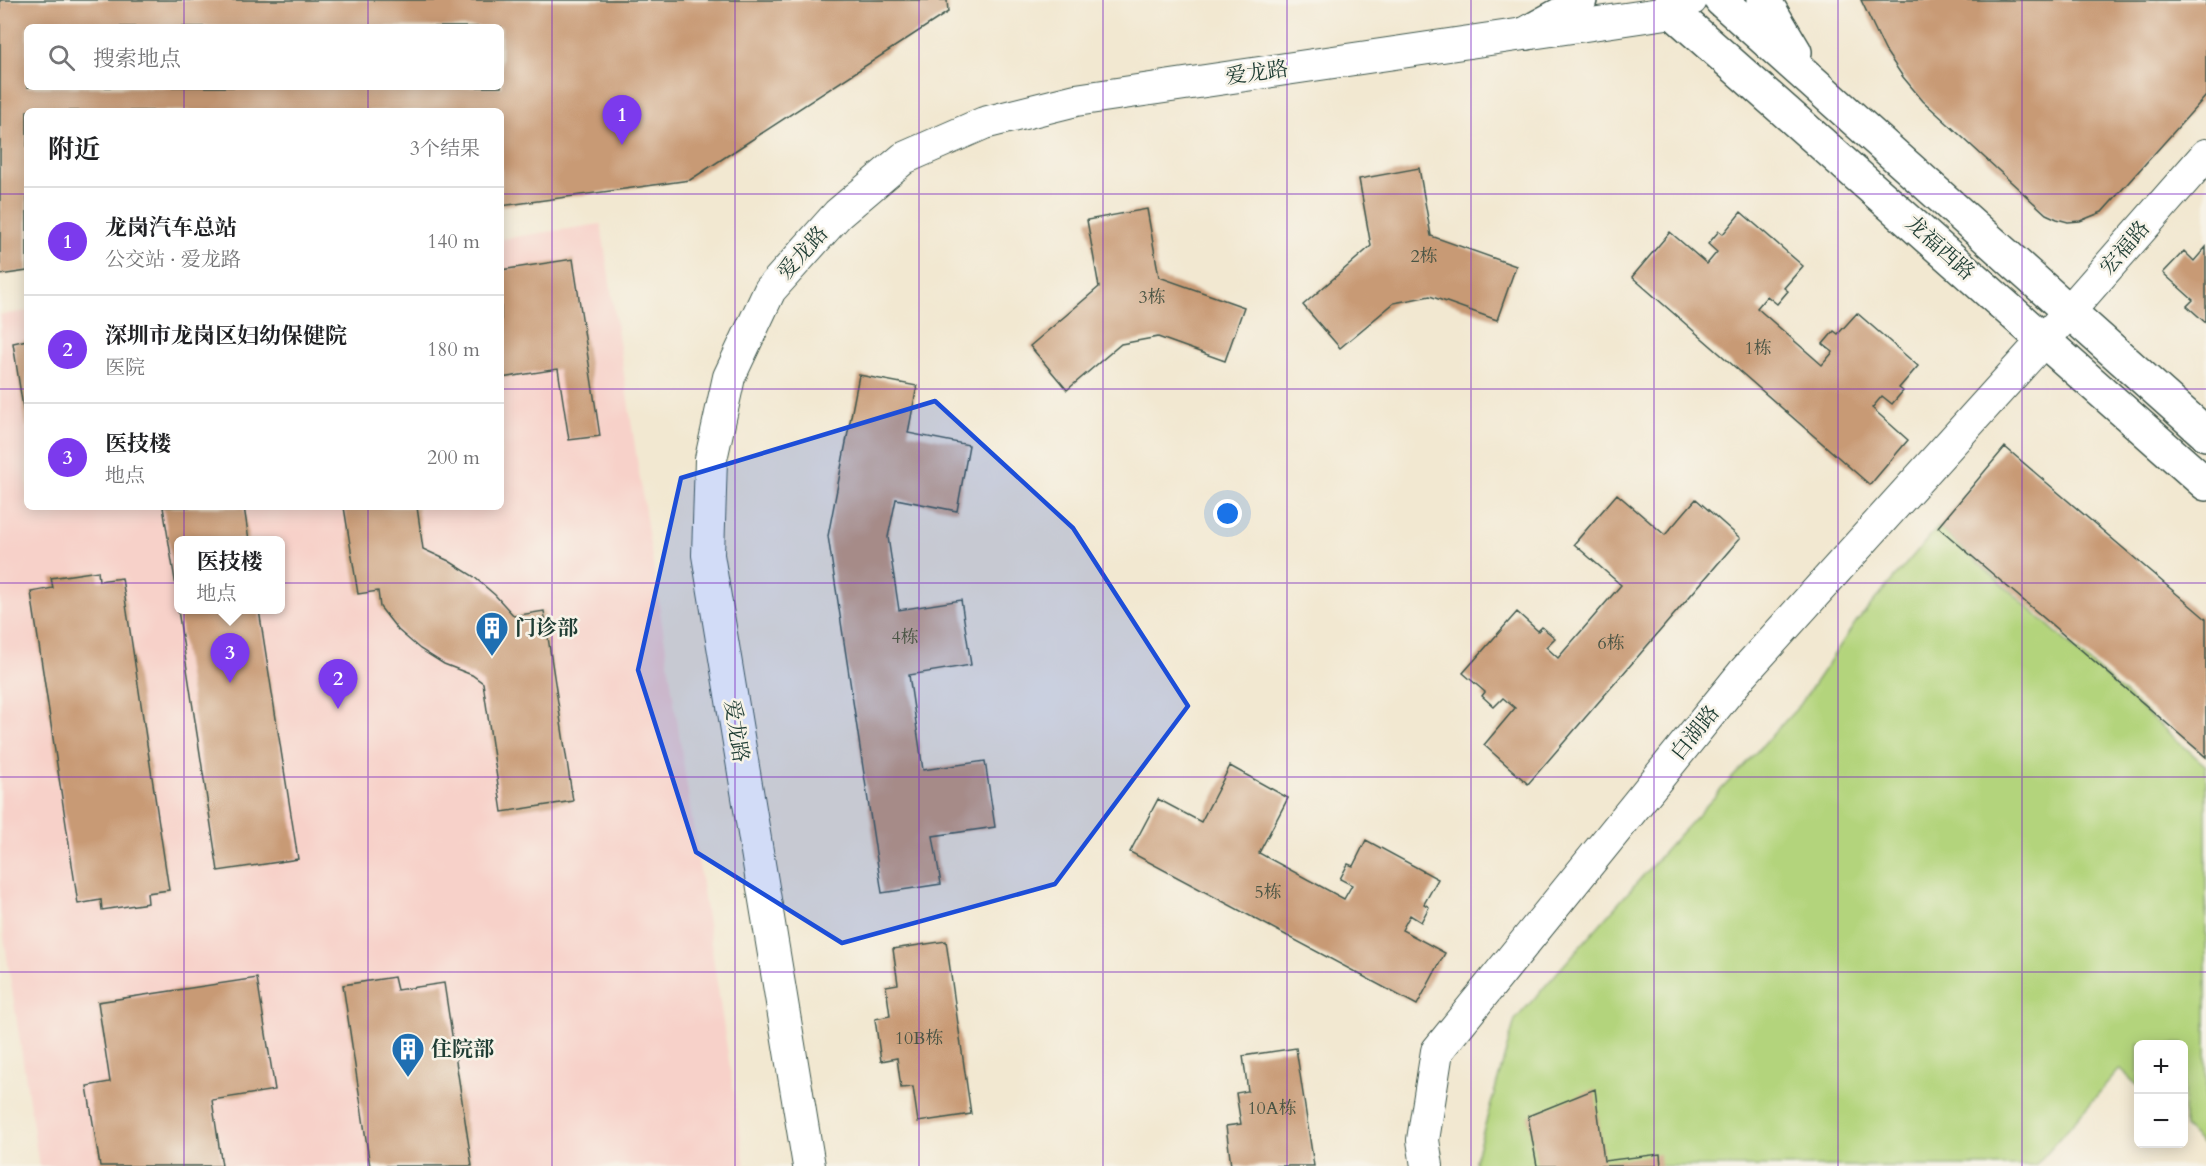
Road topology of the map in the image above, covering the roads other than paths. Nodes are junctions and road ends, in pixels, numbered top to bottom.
1 (1580, 0) edge
2 (1721, 0) edge
3 (1764, 0) edge
4 (1678, 4) edge
5 (1527, 33) junction
6 (1815, 84) junction
7 (2206, 155) edge
8 (2068, 312) junction
9 (2044, 340) junction
10 (2206, 434) edge
11 (2206, 484) edge
12 (809, 1166) edge
13 (1427, 1166) edge

1 - 5 street
2 - 6 street, 龙福西路
3 - 6 street
4 - 5 street, 爱龙路
4 - 9 street, 龙福西路
5 - 12 street, 爱龙路
6 - 8 street, 龙福西路
7 - 8 street, 宏福路
8 - 9 street, 宏福路
8 - 10 street, 龙福西路
9 - 11 street, 龙福西路
9 - 13 street, 白湖路

